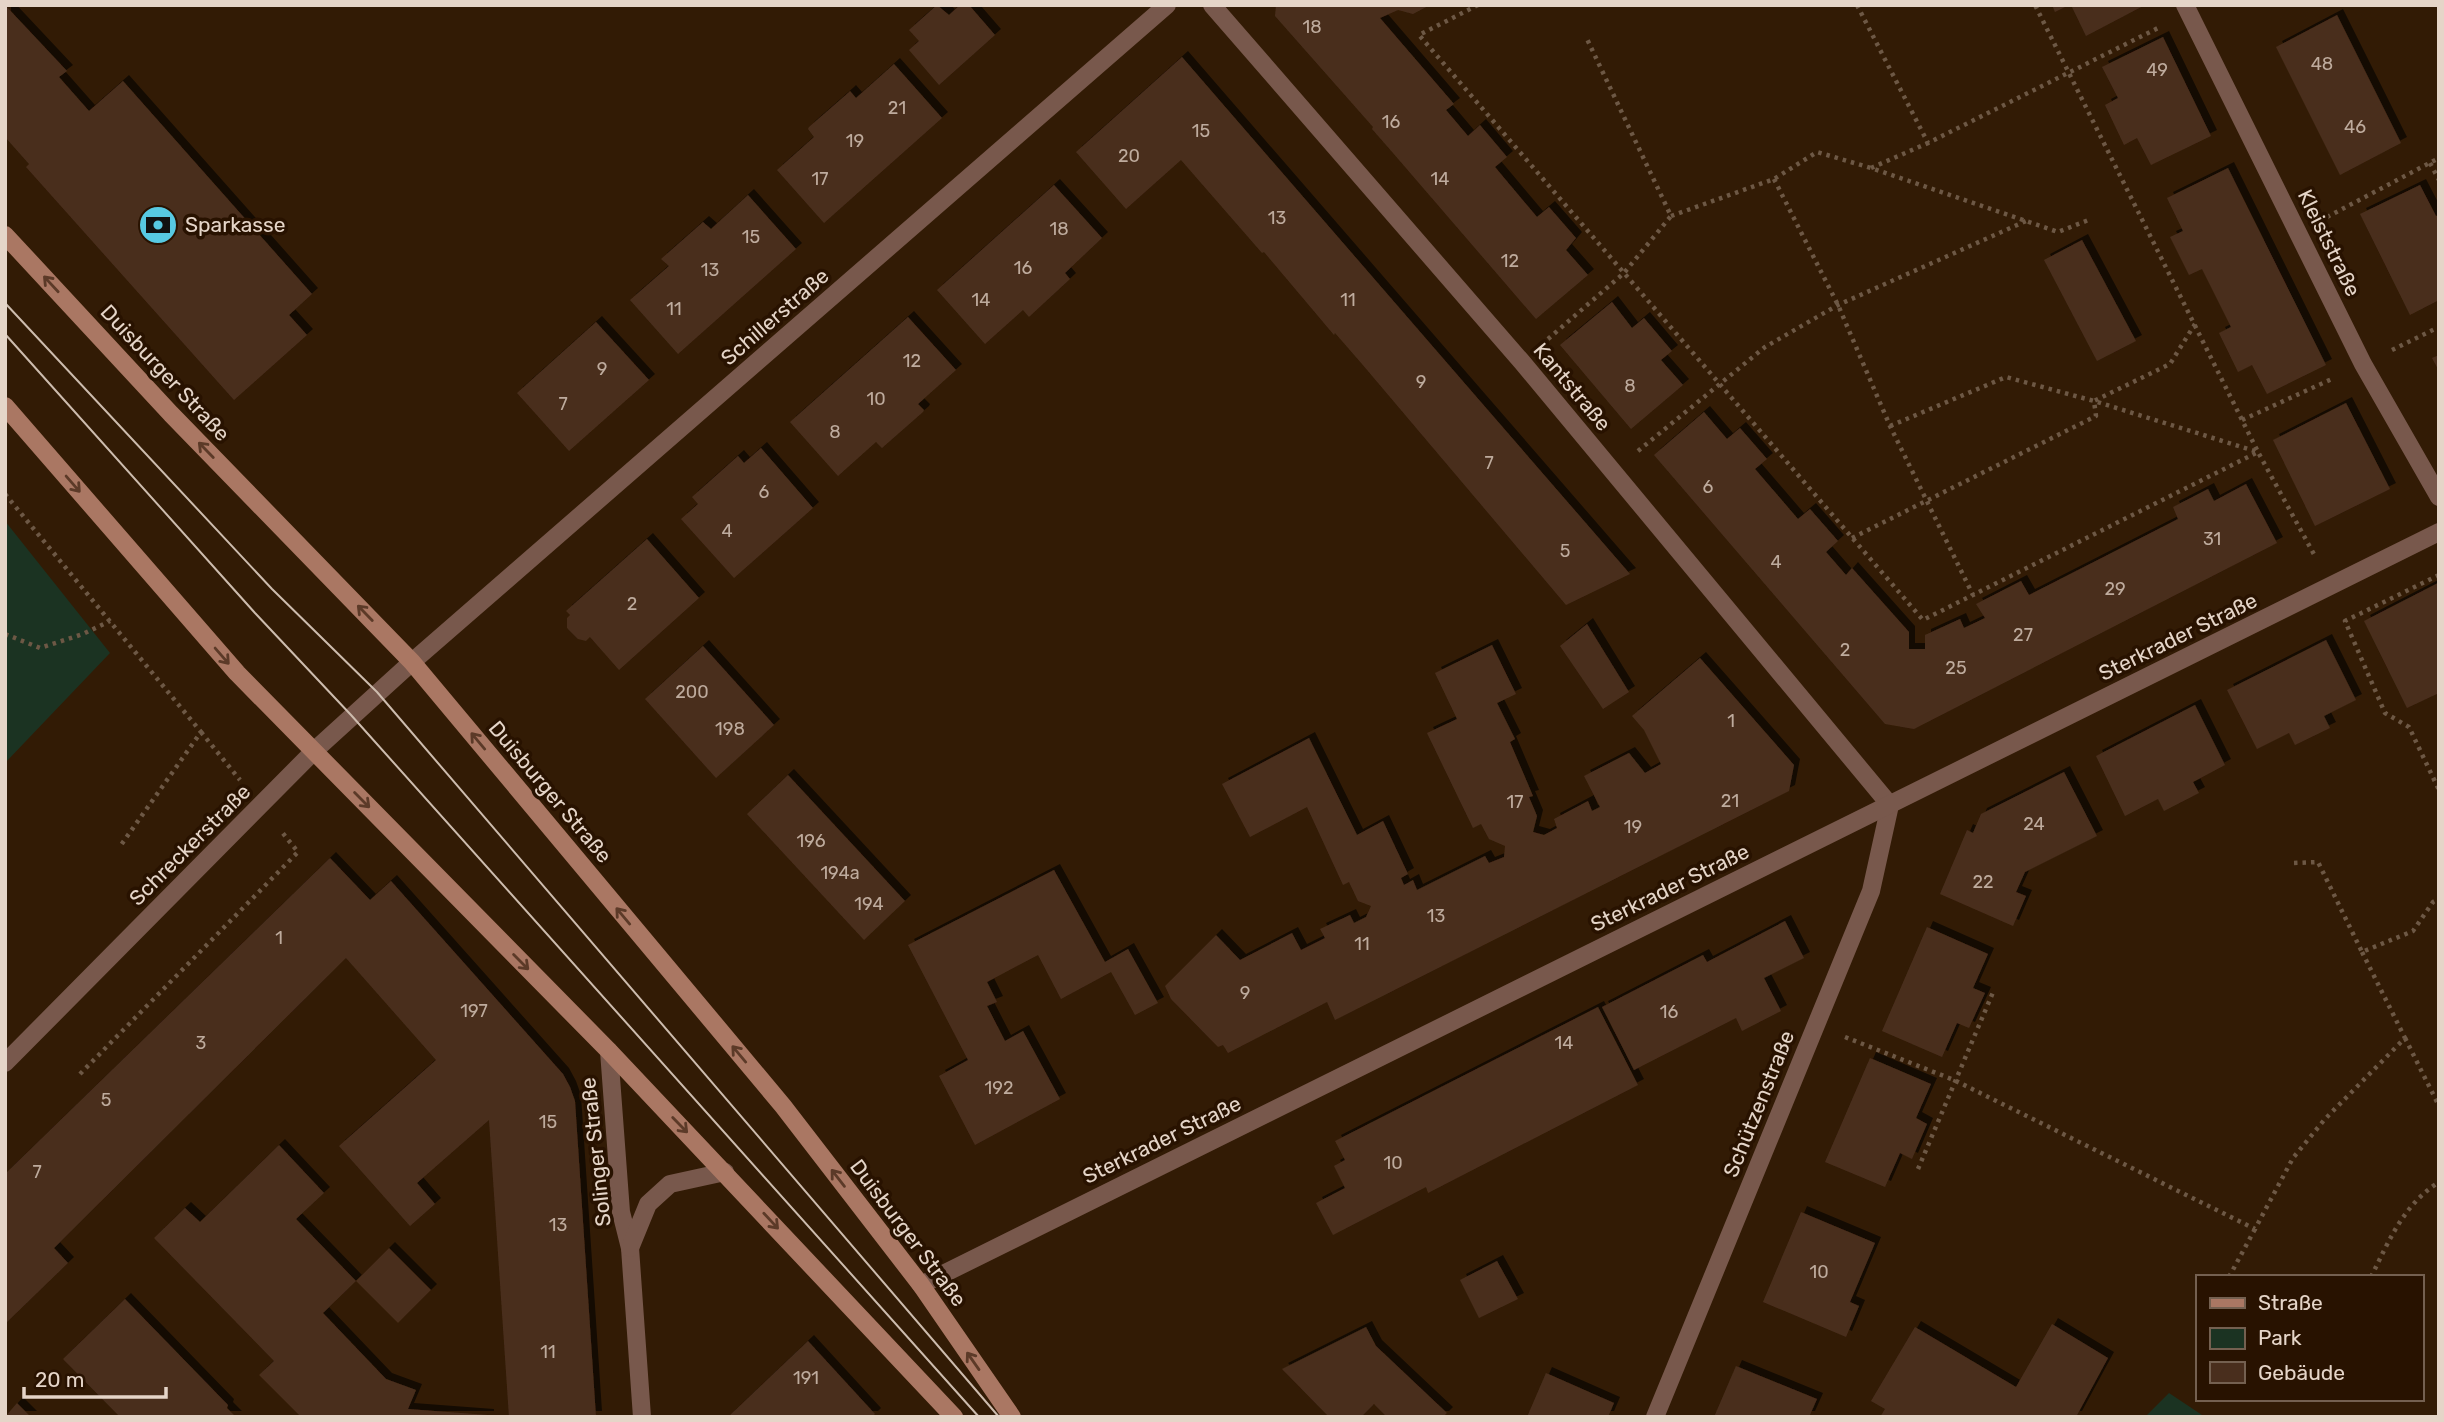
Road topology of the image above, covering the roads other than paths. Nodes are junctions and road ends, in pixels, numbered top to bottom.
1 (1167, 5) edge
2 (1212, 5) edge
3 (2187, 9) edge
4 (5, 235) edge
5 (5, 406) edge
6 (2439, 497) edge
7 (2439, 532) edge
8 (412, 662) junction
9 (314, 751) junction
10 (1890, 805) junction
11 (609, 1051) junction
12 (5, 1063) edge
13 (724, 1172) junction
14 (630, 1248) junction
15 (921, 1285) junction
16 (642, 1417) edge
17 (954, 1417) edge
18 (1012, 1417) edge
19 (1655, 1417) edge

1 - 8 street, Schillerstraße
2 - 10 street, Kantstraße
3 - 6 street, Kleiststraße
8 -> 4 main road, Duisburger Straße
5 -> 9 main road
7 - 10 street, Sterkrader Straße
8 - 9 street, Schreckerstraße
15 -> 8 main road, Duisburger Straße
9 -> 11 main road
9 - 12 street, Schreckerstraße
10 - 15 street, Sterkrader Straße
10 - 19 street, Schützenstraße
11 -> 13 main road
11 - 14 street, Solinger Straße
13 - 14 street, Solinger Straße
13 -> 17 main road
14 - 16 street, Solinger Straße
18 -> 15 main road, Duisburger Straße

